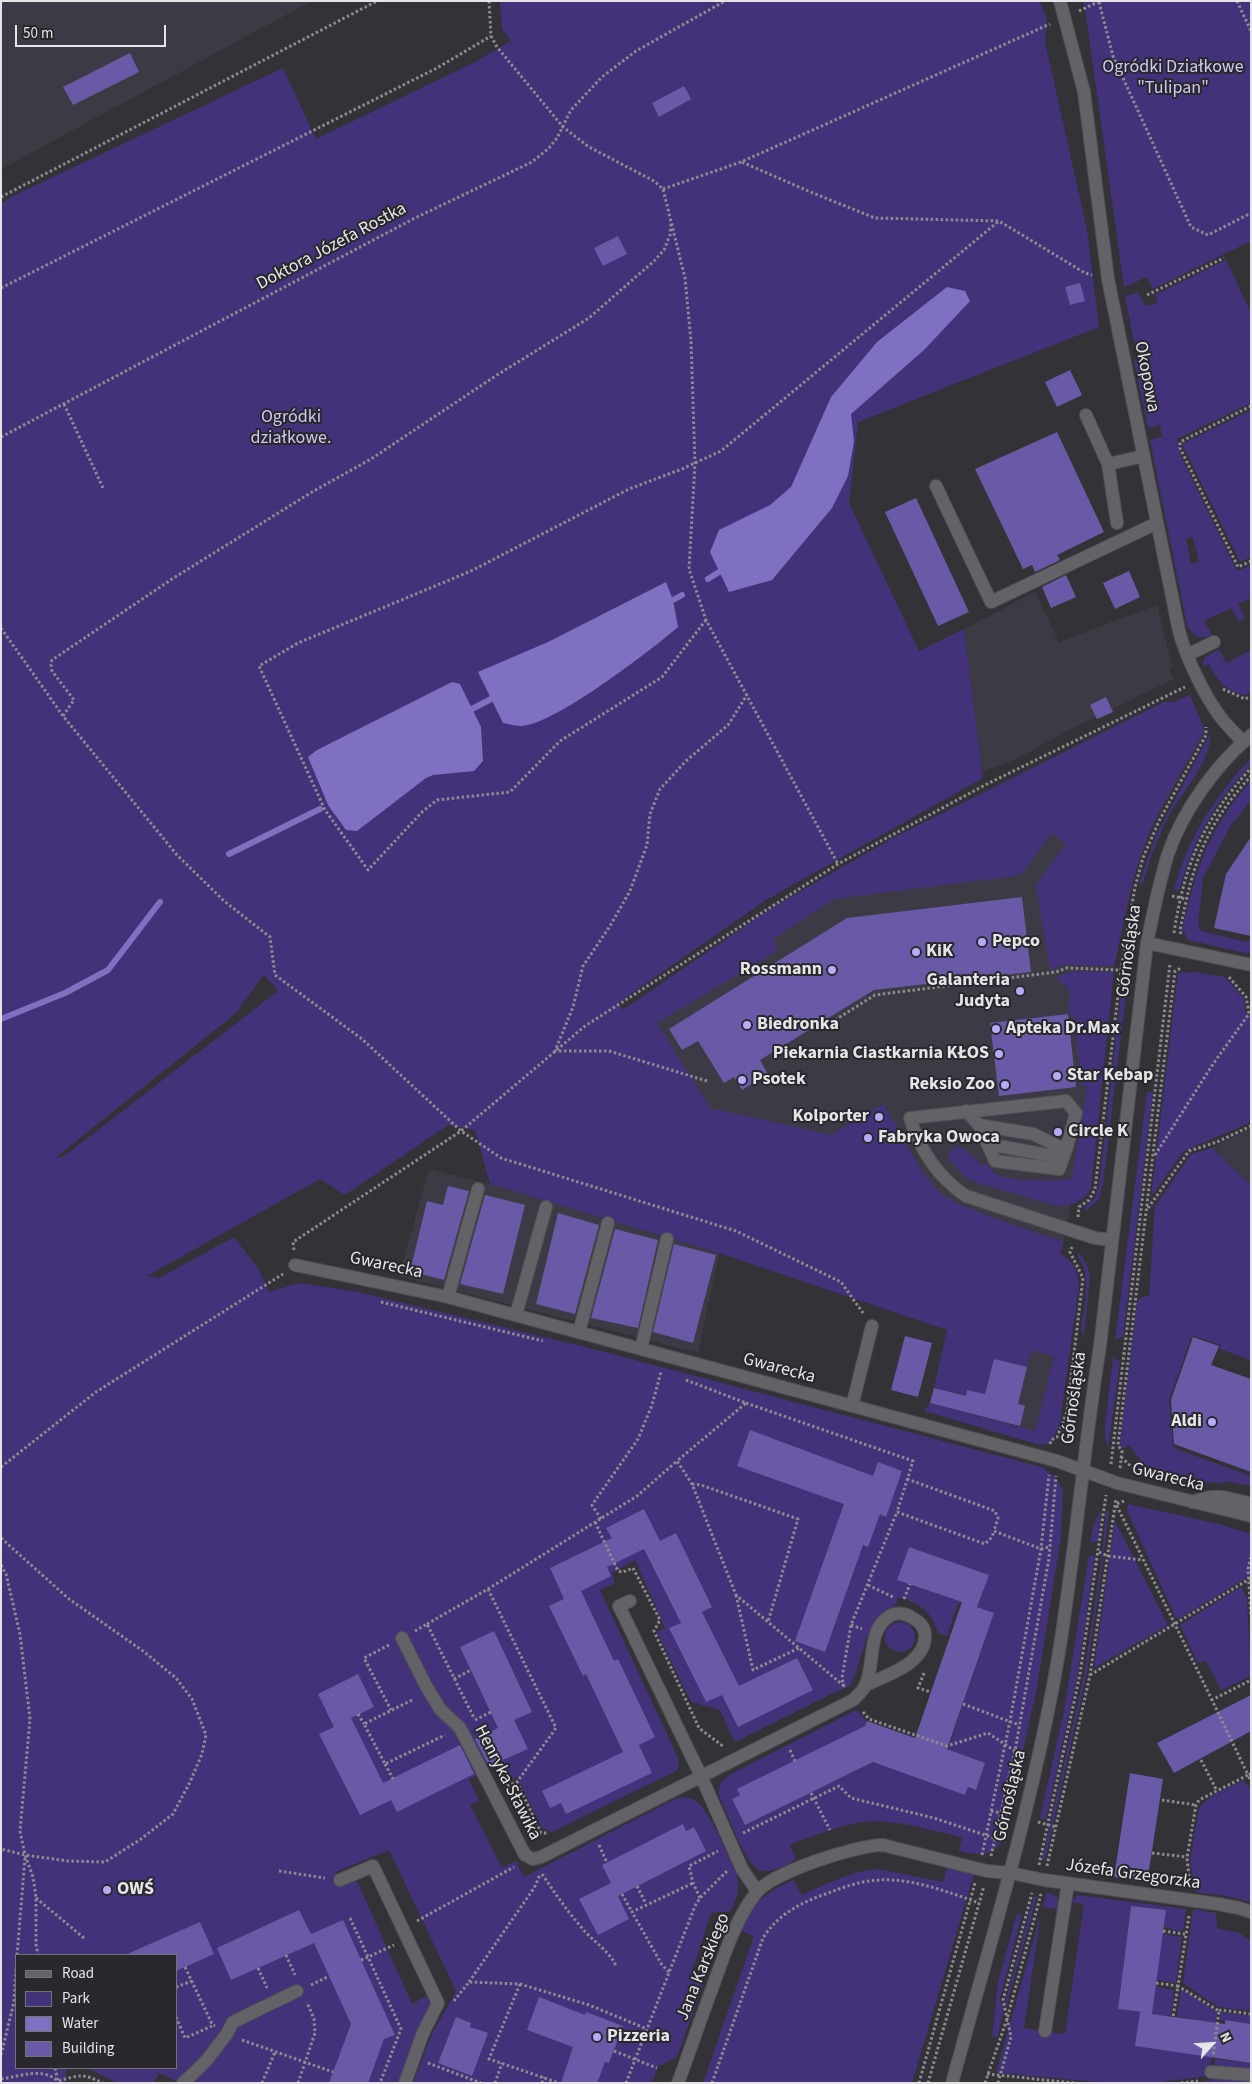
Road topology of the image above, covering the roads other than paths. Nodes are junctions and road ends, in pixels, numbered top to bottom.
1 (1060, 1) edge
2 (1086, 416) dead end
3 (1144, 456) junction
4 (1108, 464) junction
5 (936, 486) dead end
6 (1117, 523) dead end
7 (1158, 523) junction
8 (1214, 642) dead end
9 (1188, 655) junction
10 (1247, 738) edge
11 (1147, 943) junction
12 (1251, 965) edge
13 (966, 1111) junction
14 (979, 1125) junction
15 (1065, 1154) junction
16 (478, 1189) dead end
17 (546, 1207) dead end
18 (608, 1223) dead end
19 (667, 1239) dead end
20 (1112, 1240) junction
21 (296, 1266) road end
22 (448, 1297) junction
23 (516, 1315) junction
24 (872, 1326) road end
25 (579, 1332) junction
26 (640, 1350) junction
27 (852, 1406) junction
28 (1083, 1470) junction
29 (1192, 1502) junction
30 (1251, 1504) edge
31 (1251, 1516) edge
32 (630, 1601) dead end
33 (402, 1638) dead end
34 (866, 1685) junction
35 (700, 1776) junction
36 (1011, 1873) junction
37 (340, 1880) road end
38 (1068, 1883) junction
39 (758, 1891) junction
40 (1251, 1912) edge
41 (297, 1992) road end
42 (1046, 2030) dead end
43 (1211, 2072) dead end
44 (1251, 2075) edge
45 (183, 2083) edge
46 (405, 2083) edge
47 (678, 2083) edge
48 (952, 2083) edge

1 - 3 street, Okopowa
2 - 4 street
3 - 4 street
3 - 7 street, Okopowa
4 - 6 street
5 - 7 street
7 - 9 street, Okopowa
8 - 9 street
9 - 10 street, Okopowa
10 - 11 street, Górnośląska
11 - 12 street
11 - 20 street, Górnośląska
13 - 14 street
13 - 15 street
13 - 20 street
14 - 15 street
14 - 15 street
16 - 22 street
17 - 23 street
18 - 25 street
19 - 26 street
20 - 28 street, Górnośląska
21 - 22 street, Gwarecka
22 - 23 street, Gwarecka
23 - 25 street, Gwarecka
24 - 27 street
25 - 26 street, Gwarecka
26 - 27 street, Gwarecka
27 - 28 street, Gwarecka
28 - 29 street, Gwarecka
28 - 36 street, Górnośląska
29 - 30 street
29 - 31 street, Gwarecka
32 - 35 street
33 - 35 street, Henryka Sławika
34 - 34 street, Henryka Sławika
34 - 35 street, Henryka Sławika
35 - 39 street
36 - 38 street, Józefa Grzegorzka
36 - 39 street, Jana Karskiego
36 - 48 street, Górnośląska
37 - 46 street
38 - 40 street, Józefa Grzegorzka
38 - 42 street
39 - 47 street, Jana Karskiego
41 - 45 street
43 - 44 street

